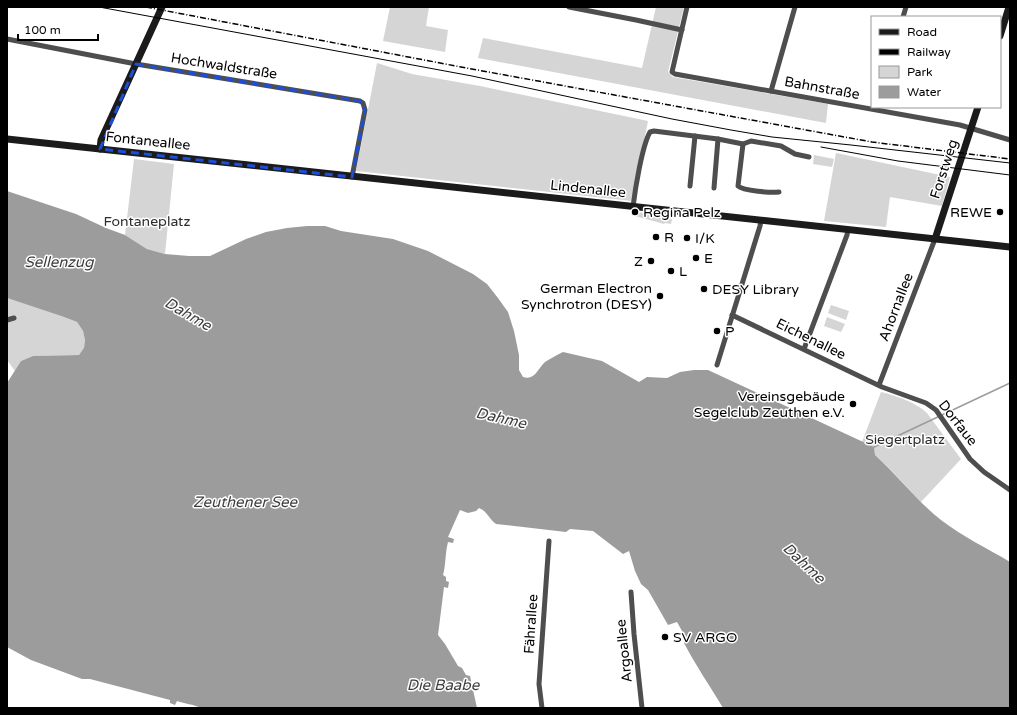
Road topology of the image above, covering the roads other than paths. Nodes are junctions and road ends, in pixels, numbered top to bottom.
1 (162, 7) edge
2 (569, 7) edge
3 (687, 7) edge
4 (795, 7) edge
5 (1009, 7) edge
6 (682, 30) junction
7 (1001, 33) edge
8 (7, 39) edge
9 (136, 64) junction
10 (771, 91) junction
11 (871, 108) edge
12 (874, 108) edge
13 (978, 108) edge
14 (971, 129) junction
15 (695, 136) junction
16 (7, 139) edge
17 (718, 139) junction
18 (1010, 140) edge
19 (743, 144) junction
20 (100, 149) junction
21 (809, 157) dead end
22 (286, 170) joint
23 (352, 177) junction
24 (690, 186) dead end
25 (714, 188) dead end
26 (779, 192) dead end
27 (633, 207) junction
28 (760, 220) junction
29 (848, 229) junction
30 (935, 239) junction
31 (1010, 247) edge
32 (732, 315) junction
33 (14, 318) dead end
34 (7, 320) edge
35 (804, 349) junction
36 (717, 365) dead end
37 (879, 385) junction
38 (1010, 490) edge
39 (549, 541) dead end
40 (631, 592) dead end
41 (542, 708) edge
42 (642, 708) edge

1 - 9 main road
2 - 6 street
3 - 6 street
4 - 10 street
5 - 7 main road
6 - 10 street, Bahnstraße
8 - 9 street, Hochwaldstraße
9 - 20 main road
9 - 23 street, Hochwaldstraße
10 - 11 street, Bahnstraße
12 - 14 street, Bahnstraße
13 - 14 main road, Forstweg
14 - 18 street, Bahnstraße
14 - 30 main road, Forstweg
15 - 17 street
15 - 24 street
15 - 27 street
16 - 20 main road, Fontaneallee
17 - 19 street
17 - 25 street
19 - 21 street
19 - 26 street
20 - 22 main road, Fontaneallee
22 - 23 main road, Lindenallee
23 - 27 main road, Lindenallee
27 - 28 main road, Lindenallee
28 - 29 main road, Lindenallee
28 - 32 street
29 - 30 main road, Lindenallee
29 - 35 street
30 - 31 main road, Lindenallee
30 - 37 street, Ahornallee
32 - 35 street, Eichenallee
32 - 36 street
33 - 34 street
35 - 37 street, Eichenallee
37 - 38 street, Dorfaue
39 - 41 street, Fährallee
40 - 42 street, Argoallee

